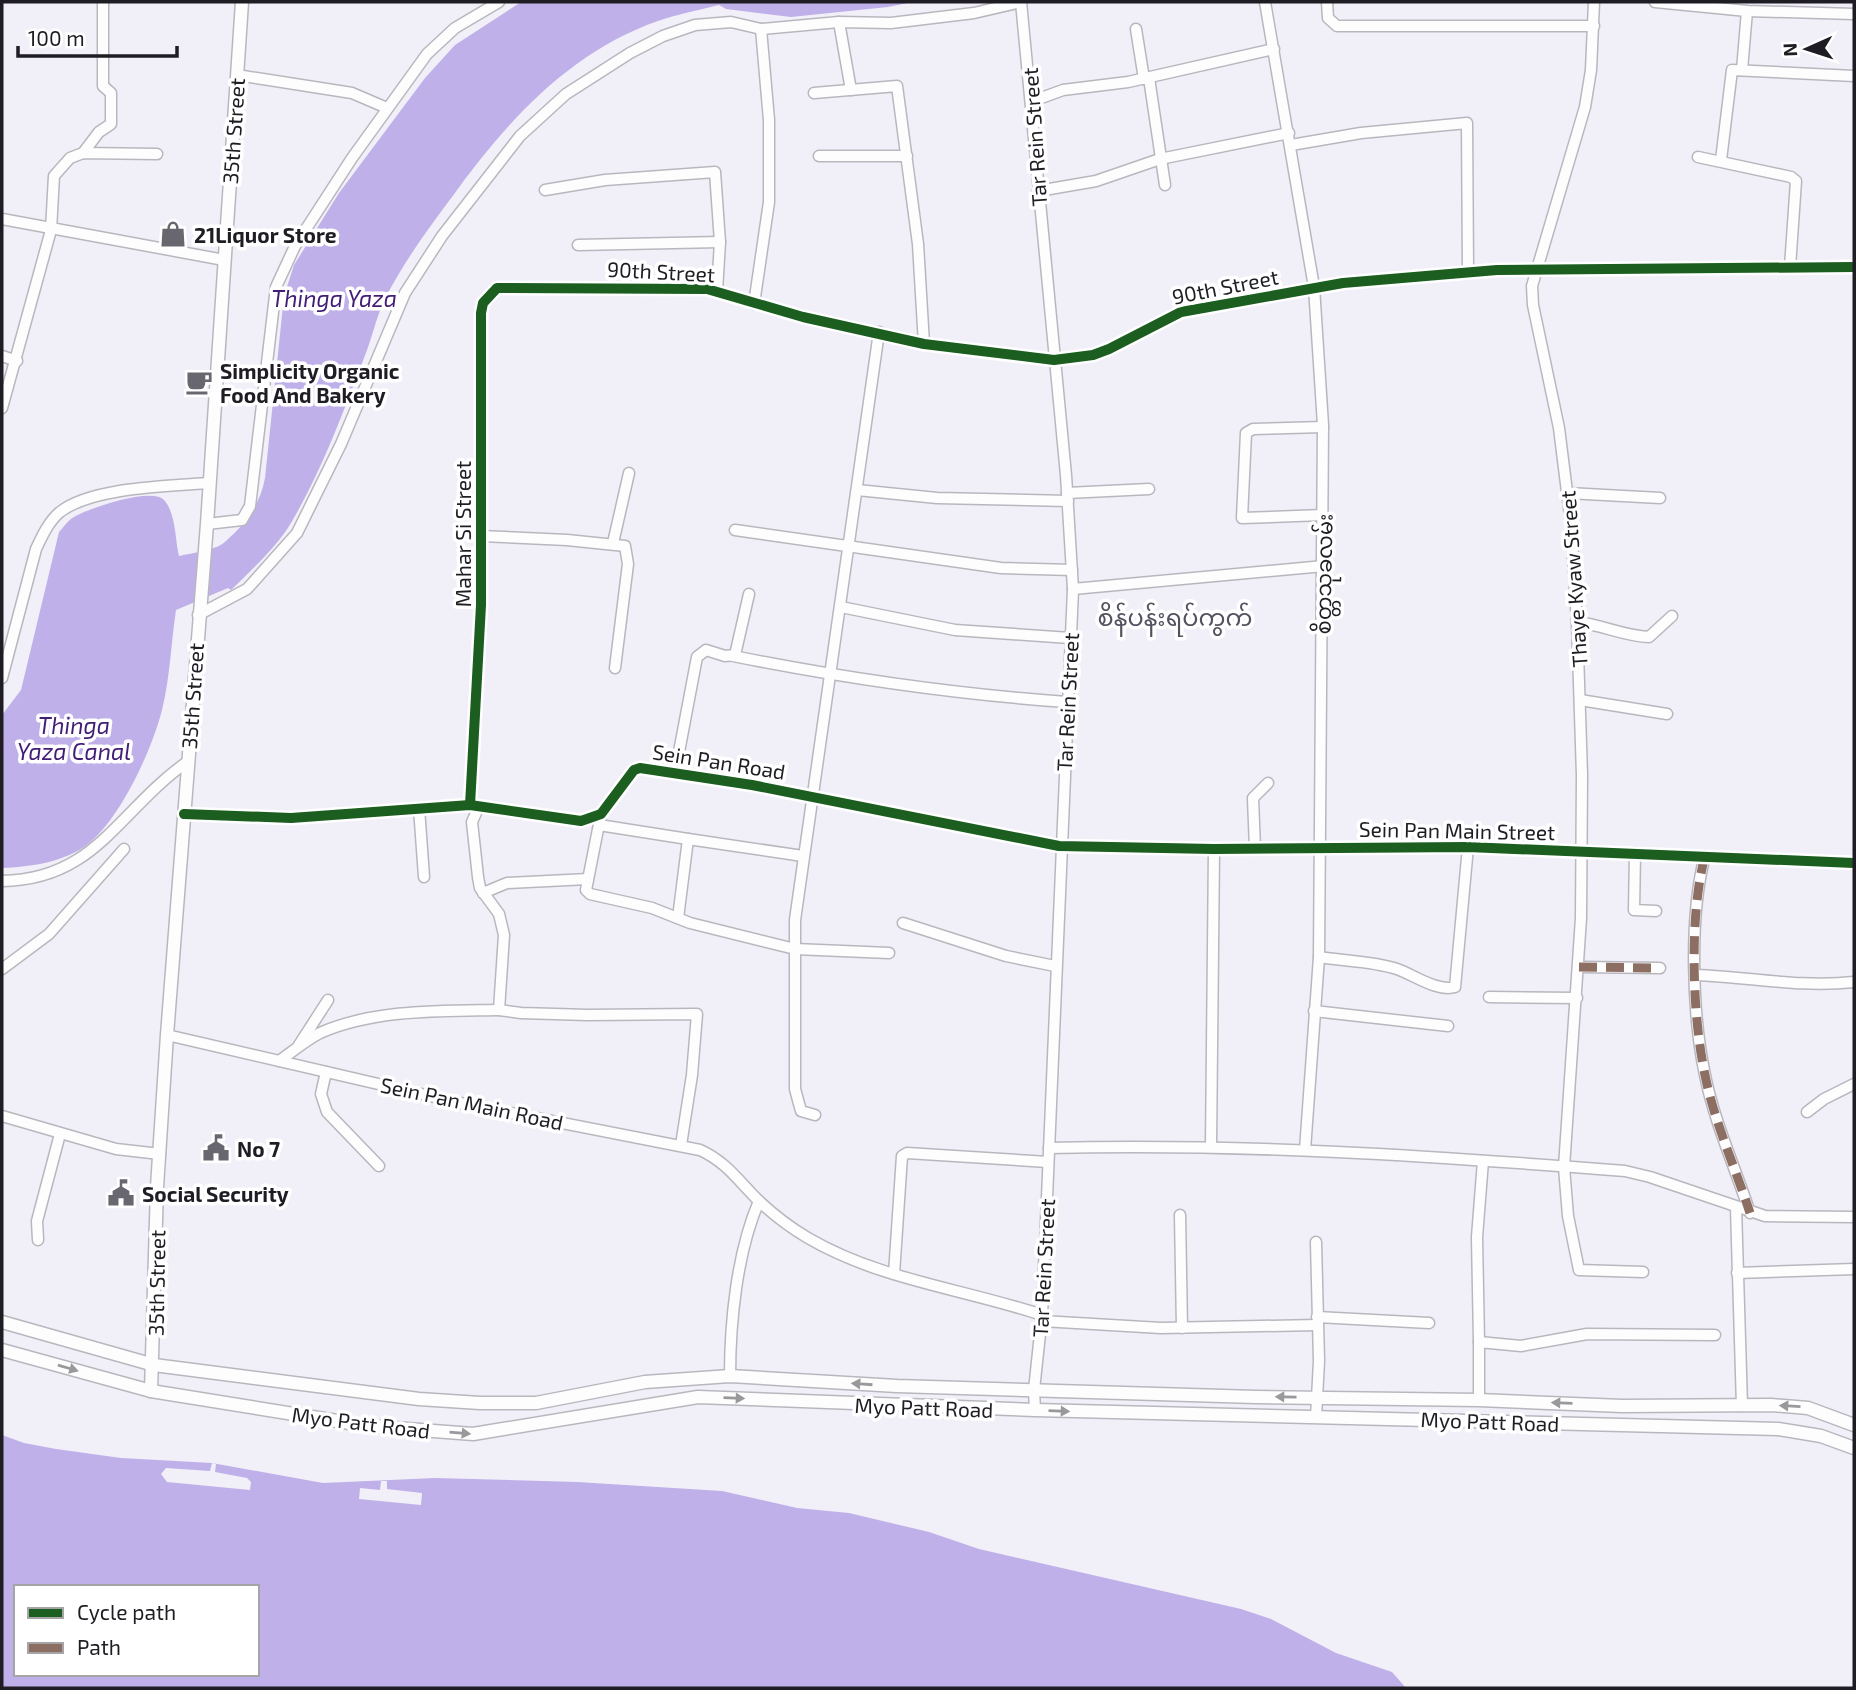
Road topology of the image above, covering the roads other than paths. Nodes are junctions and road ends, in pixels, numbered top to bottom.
1 (103, 2) edge
2 (242, 2) edge
3 (499, 2) edge
4 (1021, 2) edge
5 (1265, 2) edge
6 (1327, 2) edge
7 (1594, 2) edge
8 (1655, 2) edge
9 (1747, 11) junction
10 (1854, 14) edge
11 (839, 22) junction
12 (1594, 26) junction
13 (761, 29) junction
14 (1136, 29) dead end
15 (1274, 48) junction
16 (1742, 71) junction
17 (237, 75) junction
18 (1854, 76) edge
19 (1147, 78) junction
20 (851, 90) junction
21 (814, 93) dead end
22 (1033, 100) junction
23 (387, 108) junction
24 (1289, 133) junction
25 (1291, 145) junction
26 (83, 153) junction
27 (157, 154) dead end
28 (819, 156) dead end
29 (907, 156) junction
30 (1698, 157) dead end
31 (1160, 159) junction
32 (1721, 160) junction
33 (1165, 185) dead end
34 (545, 190) dead end
35 (1038, 191) junction
36 (2, 219) edge
37 (51, 230) junction
38 (720, 243) junction
39 (578, 245) dead end
40 (224, 260) junction
41 (1790, 267) junction
42 (1854, 267) edge
43 (1535, 270) junction
44 (1468, 271) junction
45 (516, 286) joint
46 (1314, 288) junction
47 (717, 291) junction
48 (754, 304) junction
49 (879, 332) junction
50 (924, 344) junction
51 (2, 356) edge
52 (1054, 360) junction
53 (17, 361) junction
54 (2, 408) edge
55 (1323, 427) junction
56 (629, 474) dead end
57 (209, 483) junction
58 (857, 489) junction
59 (1150, 489) dead end
60 (1568, 494) junction
61 (1068, 497) junction
62 (1660, 498) dead end
63 (1324, 515) junction
64 (207, 524) junction
65 (735, 530) dead end
66 (481, 536) junction
67 (613, 543) junction
68 (848, 548) junction
69 (1324, 566) junction
70 (1072, 570) junction
71 (1073, 589) junction
72 (749, 594) dead end
73 (841, 607) junction
74 (198, 610) junction
75 (1672, 616) dead end
76 (1577, 622) junction
77 (1070, 638) junction
78 (733, 656) junction
79 (615, 668) dead end
80 (829, 675) junction
81 (2, 678) edge
82 (1580, 701) junction
83 (1066, 702) junction
84 (1667, 714) dead end
85 (187, 762) junction
86 (675, 773) junction
87 (1268, 783) dead end
88 (811, 796) junction
89 (474, 806) junction
90 (419, 808) junction
91 (184, 814) junction
92 (600, 819) junction
93 (688, 839) junction
94 (1059, 846) junction
95 (1468, 847) junction
96 (1318, 848) junction
97 (124, 849) dead end
98 (1214, 849) junction
99 (1255, 849) junction
100 (1580, 851) junction
101 (1634, 853) junction
102 (803, 856) junction
103 (1705, 856) junction
104 (1854, 863) edge
105 (424, 877) dead end
106 (588, 879) junction
107 (2, 881) edge
108 (483, 892) junction
109 (1656, 911) dead end
110 (678, 918) junction
111 (903, 923) dead end
112 (795, 949) junction
113 (889, 953) dead end
114 (1319, 957) junction
115 (1055, 966) junction
116 (1579, 967) junction
117 (1660, 968) dead end
118 (2, 969) edge
119 (1696, 975) junction
120 (1854, 982) edge
121 (1489, 996) dead end
122 (1577, 998) junction
123 (328, 1000) dead end
124 (499, 1010) junction
125 (1314, 1011) junction
126 (1448, 1026) dead end
127 (167, 1035) junction
128 (298, 1047) junction
129 (279, 1061) junction
130 (326, 1072) junction
131 (1854, 1084) edge
132 (1807, 1112) dead end
133 (815, 1115) dead end
134 (2, 1116) edge
135 (60, 1134) junction
136 (681, 1145) junction
137 (1211, 1146) junction
138 (1049, 1148) junction
139 (1305, 1150) junction
140 (160, 1154) junction
141 (1483, 1161) junction
142 (1048, 1162) junction
143 (379, 1166) dead end
144 (1564, 1167) junction
145 (759, 1201) junction
146 (1736, 1208) junction
147 (1750, 1213) junction
148 (1180, 1215) dead end
149 (1854, 1217) edge
150 (38, 1240) dead end
151 (1316, 1242) dead end
152 (1854, 1269) edge
153 (1643, 1272) dead end
154 (1737, 1273) junction
155 (894, 1274) junction
156 (1042, 1318) junction
157 (1317, 1321) junction
158 (2, 1322) edge
159 (1429, 1323) dead end
160 (1182, 1328) junction
161 (1715, 1335) dead end
162 (1479, 1342) junction
163 (2, 1350) edge
164 (154, 1365) junction
165 (697, 1376) junction
166 (730, 1376) junction
167 (1034, 1390) junction
168 (151, 1391) junction
169 (698, 1397) junction
170 (1256, 1397) junction
171 (1316, 1398) junction
172 (1479, 1399) junction
173 (1622, 1406) junction
174 (1742, 1406) junction
175 (1035, 1410) junction
176 (1256, 1416) junction
177 (1316, 1417) junction
178 (1623, 1426) junction
179 (1854, 1426) edge
180 (1854, 1448) edge

1 - 26 street
2 - 17 main road, 35th Street
3 - 23 street
4 - 11 street
4 - 22 street, Tar Rein Street
5 - 15 street, စိတ္တသုခလမ်း
6 - 12 street
7 - 12 street, Thaye Kyaw Street
8 - 9 street
9 - 10 street
9 - 16 street
11 - 13 street
11 - 20 street
12 - 43 street, Thaye Kyaw Street
13 - 48 street
13 - 74 street
14 - 19 street
15 - 19 street
15 - 24 street, စိတ္တသုခလမ်း
16 - 18 street
16 - 32 street
17 - 23 street
17 - 40 main road, 35th Street
19 - 22 street
19 - 31 street
20 - 21 street
20 - 29 street
22 - 35 street, Tar Rein Street
23 - 64 street
24 - 25 street, စိတ္တသုခလမ်း
24 - 31 street
25 - 44 street
25 - 46 street, စိတ္တသုခလမ်း
26 - 27 street
26 - 37 street
28 - 29 street
29 - 50 street
30 - 32 street
31 - 33 street
31 - 35 street
32 - 41 street
34 - 38 street
35 - 52 street, Tar Rein Street
36 - 37 street
37 - 40 street
37 - 53 street
38 - 39 street
38 - 47 street
40 - 57 main road, 35th Street
41 - 42 street, 90th Street
41 - 43 street, 90th Street
43 - 44 street, 90th Street
43 - 60 street, Thaye Kyaw Street
44 - 46 street, 90th Street
45 - 47 street, 90th Street
45 - 66 street, Mahar Si Street
46 - 52 street, 90th Street
46 - 55 street, စိတ္တသုခလမ်း
47 - 48 street, 90th Street
48 - 49 street, 90th Street
49 - 50 street, 90th Street
49 - 58 street
50 - 52 street, 90th Street
51 - 53 street
52 - 61 street, Tar Rein Street
53 - 54 street
55 - 63 street, စိတ္တသုခလမ်း
55 - 63 street
56 - 67 street
57 - 64 main road, 35th Street
57 - 81 street
58 - 61 street
58 - 68 street
59 - 61 street
60 - 62 street
60 - 76 street, Thaye Kyaw Street
61 - 70 street, Tar Rein Street
63 - 69 street, စိတ္တသုခလမ်း
64 - 74 main road, 35th Street
65 - 68 street
66 - 67 street
66 - 89 street, Mahar Si Street
67 - 79 street
68 - 70 street
68 - 73 street
69 - 71 street
69 - 96 street, စိတ္တသုခလမ်း
70 - 71 street, Tar Rein Street
71 - 77 street, Tar Rein Street
72 - 78 street
73 - 77 street
73 - 80 street
74 - 85 main road, 35th Street
75 - 76 street
76 - 82 street, Thaye Kyaw Street
77 - 83 street, Tar Rein Street
78 - 80 street
78 - 86 street
80 - 83 street
80 - 88 street
82 - 84 street
82 - 100 street, Thaye Kyaw Street
83 - 94 street, Tar Rein Street
85 - 91 main road, 35th Street
85 - 107 street
86 - 88 street, Sein Pan Road
86 - 92 street, Sein Pan Road
87 - 99 street
88 - 94 street, Sein Pan Road
88 - 102 street
89 - 90 street
89 - 92 street
89 - 108 street, Mahar Si Street
90 - 91 street
90 - 105 street
91 - 127 main road, 35th Street
92 - 93 street
92 - 106 street
93 - 102 street
93 - 110 street
94 - 98 street, Sein Pan Main Street
94 - 115 street, Tar Rein Street
95 - 96 street, Sein Pan Main Street
95 - 100 street, Sein Pan Main Street
95 - 114 street
96 - 99 street, Sein Pan Main Street
96 - 114 street, စိတ္တသုခလမ်း
97 - 118 street
98 - 99 street, Sein Pan Main Street
98 - 137 street
100 - 101 street, Sein Pan Main Street
100 - 116 street, Thaye Kyaw Street
101 - 103 street, Sein Pan Main Street
101 - 109 street
102 - 112 street
103 - 104 street, Sein Pan Main Street
103 - 119 street
106 - 108 street
106 - 110 street
108 - 124 street
110 - 112 street
111 - 115 street
112 - 113 street
112 - 133 street
114 - 125 street, စိတ္တသုခလမ်း
115 - 138 street, Tar Rein Street
116 - 117 street
116 - 122 street, Thaye Kyaw Street
119 - 120 street
119 - 147 street
121 - 122 street
122 - 144 street, Thaye Kyaw Street
123 - 128 street
124 - 128 street
124 - 136 street
125 - 126 street
125 - 139 street, စိတ္တသုခလမ်း
127 - 129 street, Sein Pan Main Road
127 - 140 main road, 35th Street
128 - 129 street
129 - 130 street, Sein Pan Main Road
130 - 136 street, Sein Pan Main Road
130 - 143 street
131 - 132 street
134 - 135 street
135 - 140 street
135 - 150 street
136 - 145 street, Sein Pan Main Road
137 - 138 street
137 - 139 street
138 - 142 street, Tar Rein Street
139 - 141 street
140 - 164 main road, 35th Street
141 - 144 street
141 - 162 street
142 - 155 street
142 - 156 street, Tar Rein Street
144 - 146 street
144 - 153 street, Thaye Kyaw Street
145 - 155 street, Sein Pan Main Road
145 - 166 street
146 - 147 street
146 - 154 street
147 - 149 street
148 - 160 street
151 - 157 street
152 - 154 street
154 - 174 street
155 - 156 street, Sein Pan Main Road
156 - 160 street, Sein Pan Main Road
156 - 167 street, Tar Rein Street
157 - 159 street, Sein Pan Main Road
157 - 160 street, Sein Pan Main Road
157 - 171 street
158 - 164 main road, Myo Patt Road
161 - 162 street
162 - 172 street
163 -> 168 main road, Myo Patt Road
164 - 165 main road, Myo Patt Road
164 - 168 main road, 35th Street
165 - 166 main road, Myo Patt Road
165 - 169 main road
167 -> 166 main road, Myo Patt Road
167 - 170 main road, Myo Patt Road
167 - 175 street, Tar Rein Street
168 -> 169 main road, Myo Patt Road
169 -> 175 main road, Myo Patt Road
171 -> 170 main road, Myo Patt Road
170 - 176 main road
171 - 172 main road, Myo Patt Road
171 - 177 street
173 -> 172 main road, Myo Patt Road
173 - 174 main road, Myo Patt Road
173 - 178 main road
179 -> 174 main road, Myo Patt Road
175 -> 176 main road, Myo Patt Road
176 - 177 main road, Myo Patt Road
177 - 178 main road, Myo Patt Road
178 - 180 main road, Myo Patt Road

